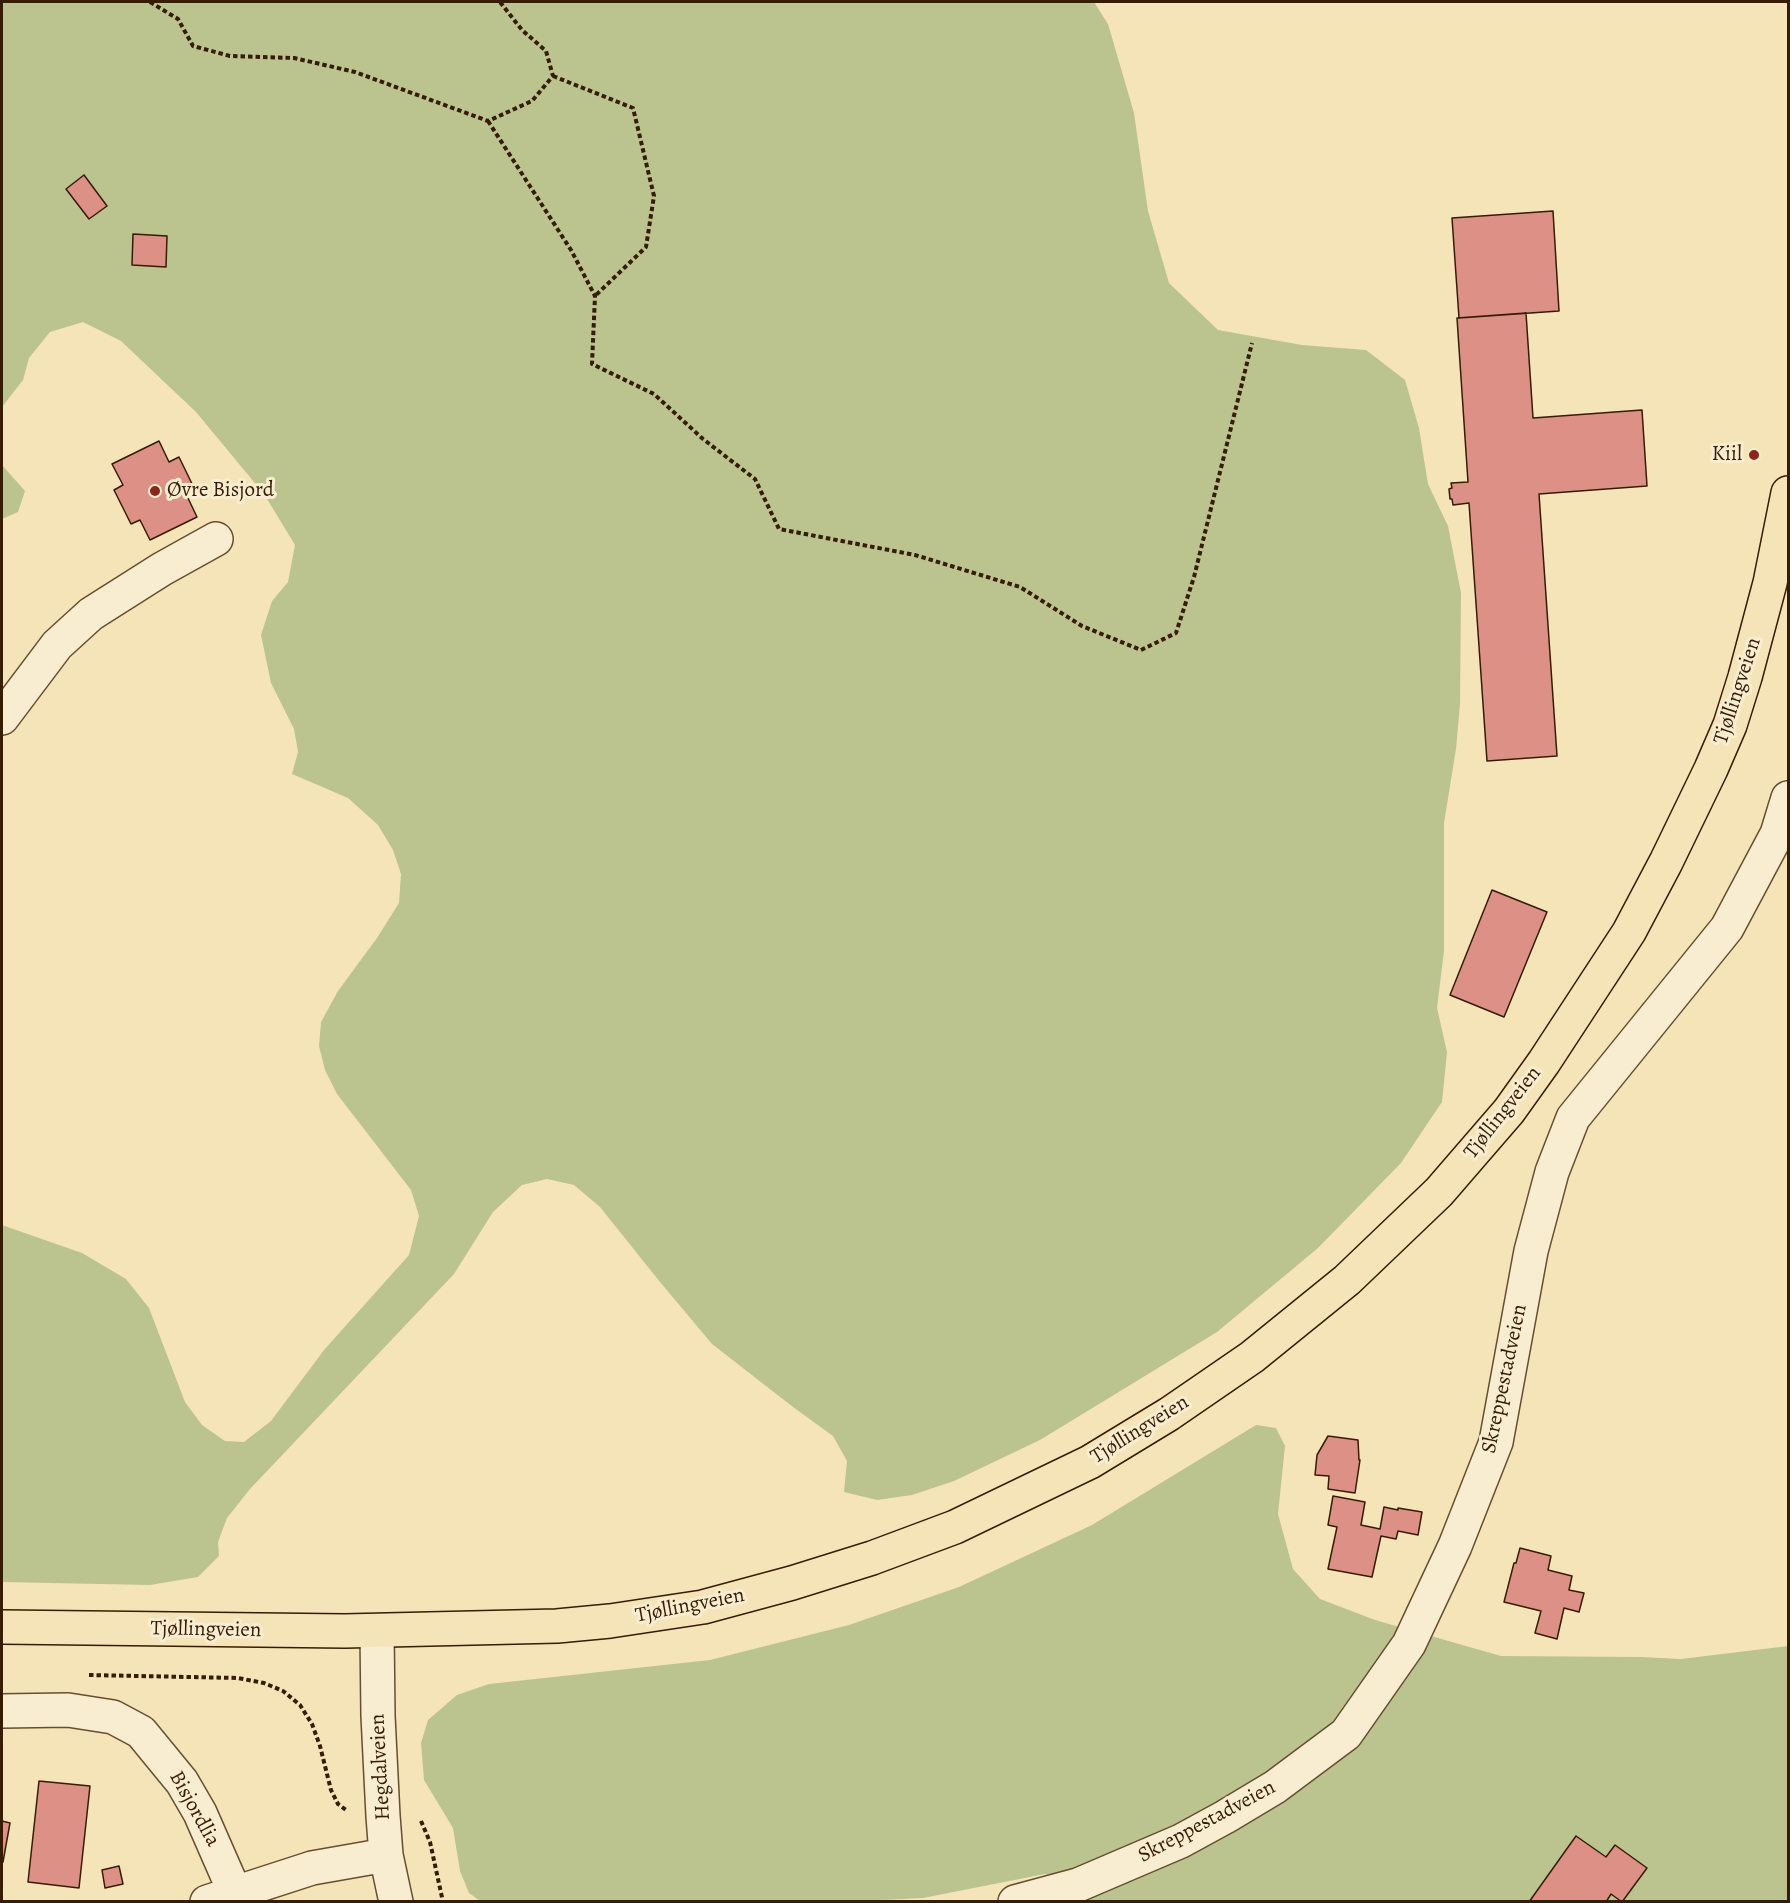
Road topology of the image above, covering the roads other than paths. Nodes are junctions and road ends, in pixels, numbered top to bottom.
1 (1788, 493) edge
2 (216, 539) dead end
3 (2, 718) edge
4 (1788, 798) edge
5 (2, 1627) edge
6 (377, 1631) junction
7 (2, 1711) edge
8 (386, 1855) junction
9 (228, 1898) edge
10 (396, 1902) edge
11 (1015, 1902) edge

1 - 6 main road, Tjøllingveien
2 - 3 street
4 - 11 street, Skreppestadveien
5 - 6 main road, Tjøllingveien
6 - 8 street, Hegdalveien
7 - 9 street, Bisjordlia
8 - 9 street
8 - 10 street, Hegdalveien

